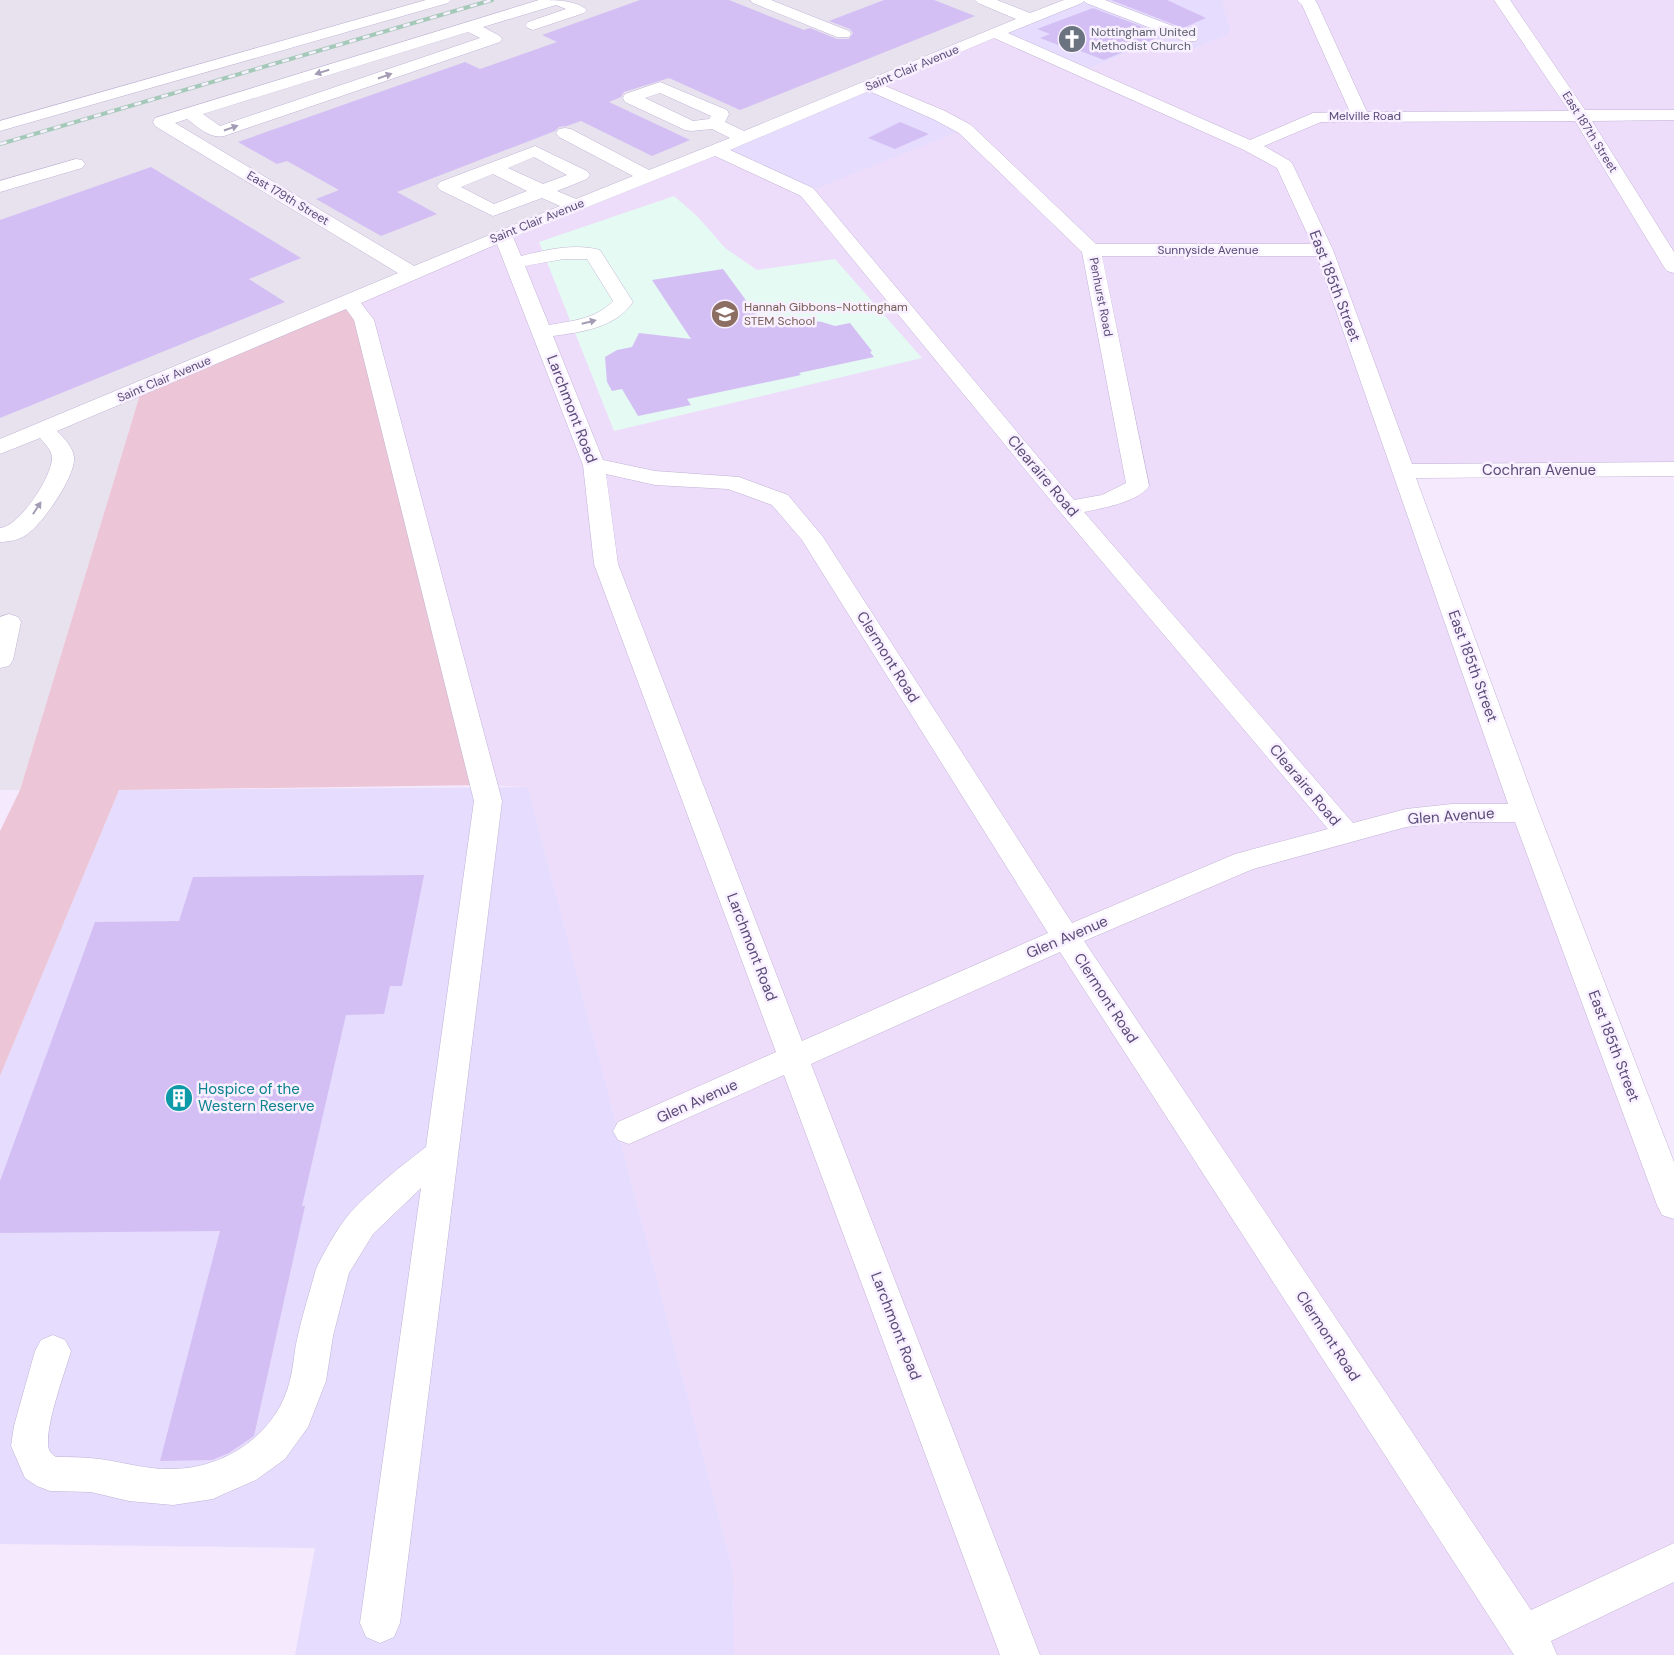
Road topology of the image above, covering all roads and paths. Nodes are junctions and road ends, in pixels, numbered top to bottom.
1 (391, 0) edge
2 (442, 0) edge
3 (555, 0) edge
4 (559, 0) edge
5 (758, 0) edge
6 (983, 0) edge
7 (1077, 0) edge
8 (1091, 0) edge
9 (1305, 0) edge
10 (1502, 0) edge
11 (800, 3) dead end
12 (783, 10) junction
13 (1031, 19) junction
14 (469, 27) junction
15 (995, 33) junction
16 (843, 34) dead end
17 (257, 37) dead end
18 (1190, 38) dead end
19 (494, 39) junction
20 (239, 42) dead end
21 (871, 86) junction
22 (66, 91) dead end
23 (189, 113) junction
24 (1580, 115) junction
25 (1674, 115) edge
26 (1361, 116) junction
27 (715, 124) dead end
28 (0, 126) edge
29 (565, 133) dead end
30 (744, 138) junction
31 (1250, 146) junction
32 (715, 150) junction
33 (76, 164) dead end
34 (493, 167) junction
35 (648, 177) junction
36 (0, 187) edge
37 (542, 191) junction
38 (575, 206) junction
39 (503, 235) junction
40 (1091, 250) junction
41 (1324, 250) junction
42 (514, 263) junction
43 (1674, 267) edge
44 (414, 274) junction
45 (350, 301) junction
46 (542, 332) junction
47 (42, 429) junction
48 (0, 447) edge
49 (594, 465) junction
50 (1674, 469) edge
51 (1403, 472) junction
52 (1070, 508) junction
53 (0, 536) edge
54 (10, 622) dead end
55 (0, 660) edge
56 (1525, 813) junction
57 (1348, 835) junction
58 (1066, 937) junction
59 (794, 1057) junction
60 (629, 1131) dead end
61 (441, 1154) junction
62 (1674, 1205) edge
63 (53, 1351) dead end
64 (1674, 1562) edge
65 (380, 1623) dead end
66 (1531, 1645) edge
67 (1020, 1655) edge

1 - 17 street
2 - 28 street
3 - 14 street
4 - 19 street
5 - 12 street
6 - 13 street
7 - 13 street, Saint Clair Avenue
8 - 18 street
9 - 26 street
10 - 24 street, East 187th Street
11 - 12 street
12 - 16 street
13 - 15 street, Saint Clair Avenue
14 - 19 street
14 -> 23 street
15 - 21 street, Saint Clair Avenue
15 - 31 street
23 -> 19 street
20 - 22 street
21 - 30 street, Saint Clair Avenue
21 - 40 street, Penhurst Road
23 - 44 street, East 179th Street
24 - 25 street, Melville Road
24 - 26 street, Melville Road
24 - 43 street, East 187th Street
26 - 31 street, Melville Road
27 - 30 street
29 - 35 street
30 - 32 street, Saint Clair Avenue
31 - 41 street, East 185th Street
32 - 35 street, Saint Clair Avenue
32 - 52 street, Clearaire Road
33 - 36 street
34 - 37 street
34 - 37 street
34 - 37 street
35 - 38 street, Saint Clair Avenue
37 - 38 street
38 - 39 street, Saint Clair Avenue
39 - 42 street, Larchmont Road
39 - 44 street, Saint Clair Avenue
40 - 41 street, Sunnyside Avenue
40 - 52 street, Penhurst Road
41 - 51 street, East 185th Street
42 - 46 street, Larchmont Road
46 -> 42 street
44 - 45 street, Saint Clair Avenue
45 - 47 street, Saint Clair Avenue
45 - 61 street
46 - 49 street, Larchmont Road
47 - 48 street, Saint Clair Avenue
53 -> 47 street
49 - 58 street, Clermont Road
49 - 59 street, Larchmont Road
50 - 51 street, Cochran Avenue
51 - 56 street, East 185th Street
52 - 57 street, Clearaire Road
54 - 55 street
56 - 57 street, Glen Avenue
56 - 62 street, East 185th Street
57 - 58 street, Glen Avenue
58 - 59 street, Glen Avenue
58 - 66 street, Clermont Road
59 - 60 street, Glen Avenue
59 - 67 street, Larchmont Road
61 - 63 street
61 - 65 street
64 - 66 street

